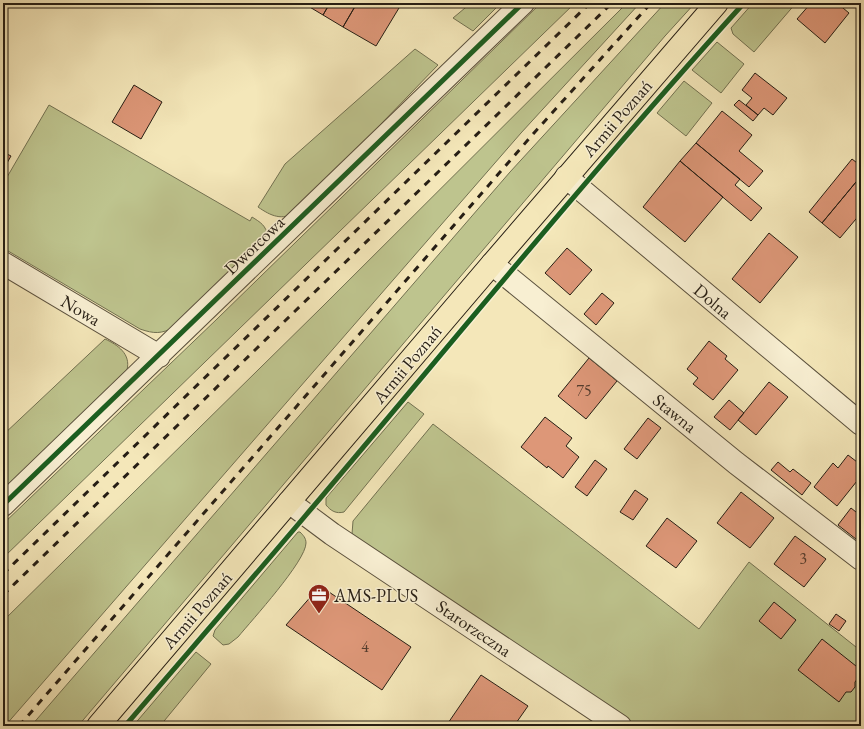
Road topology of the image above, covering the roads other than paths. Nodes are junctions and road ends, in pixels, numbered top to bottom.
1 (523, 3) edge
2 (717, 3) edge
3 (566, 178) junction
4 (3, 263) edge
5 (492, 264) junction
6 (159, 356) junction
7 (861, 424) edge
8 (289, 502) junction
9 (3, 505) edge
10 (861, 559) edge
11 (98, 726) edge
12 (620, 726) edge

1 - 6 street, Dworcowa
2 - 3 main road, Armii Poznań
3 - 5 main road, Armii Poznań
3 - 7 street, Dolna
4 - 6 street, Nowa
5 - 8 main road, Armii Poznań
5 - 10 street, Stawna
6 - 9 street, Dworcowa
8 - 11 main road, Armii Poznań
8 - 12 street, Starorzeczna

